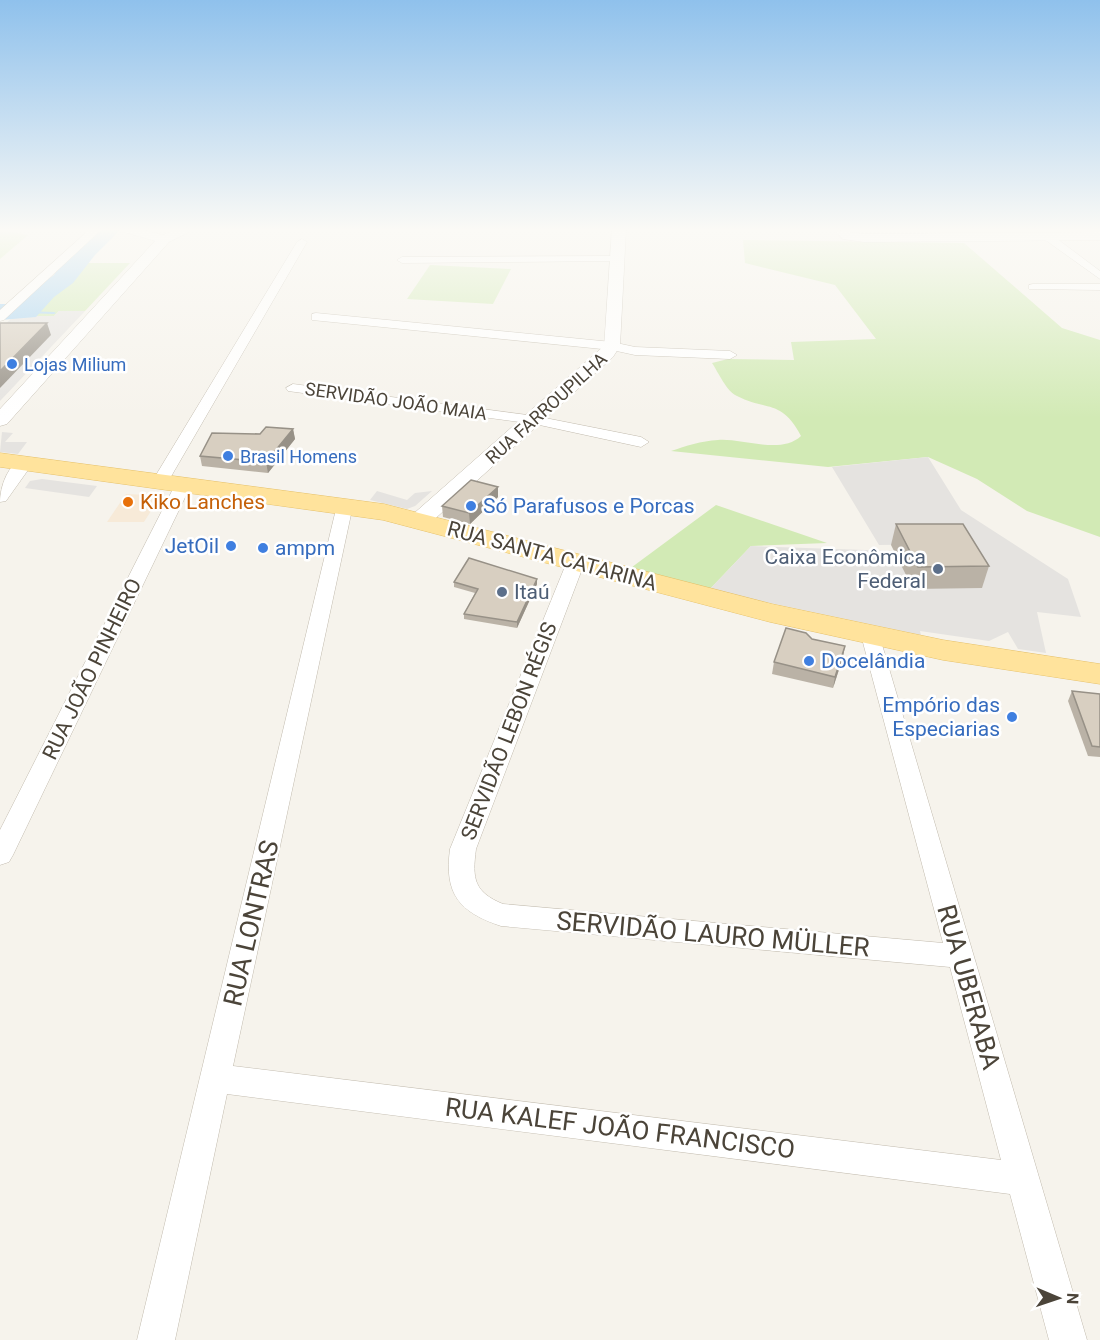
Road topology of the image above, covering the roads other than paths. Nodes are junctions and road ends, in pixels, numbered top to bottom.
1 (27, 293) edge
2 (115, 293) edge
3 (275, 293) edge
4 (615, 293) edge
5 (4, 313) edge
6 (316, 317) dead end
7 (612, 346) junction
8 (730, 356) dead end
9 (293, 388) dead end
10 (0, 420) edge
11 (535, 420) junction
12 (641, 442) dead end
13 (0, 460) edge
14 (25, 463) junction
15 (173, 481) junction
16 (0, 497) edge
17 (345, 505) junction
18 (420, 521) junction
19 (575, 564) junction
20 (871, 635) junction
21 (1100, 674) edge
22 (0, 855) edge
23 (470, 898) joint
24 (961, 956) junction
25 (216, 1078) junction
26 (1023, 1179) junction
27 (156, 1340) edge
28 (1068, 1340) edge

1 - 5 street
2 - 10 street
3 - 15 street, RUA JOÃO PINHEIRO
4 - 7 street, RUA FARROUPILHA
6 - 7 street
7 - 8 street
7 - 11 street, RUA FARROUPILHA
9 - 11 street, SERVIDÃO JOÃO MAIA
11 - 12 street, SERVIDÃO JOÃO MAIA
11 - 18 street, RUA FARROUPILHA
13 - 14 main road, RUA SANTA CATARINA
14 - 15 main road, RUA SANTA CATARINA
14 - 16 street
15 - 17 main road, RUA SANTA CATARINA
15 - 22 street, RUA JOÃO PINHEIRO
17 - 18 main road, RUA SANTA CATARINA
17 - 25 street, RUA LONTRAS
18 - 19 main road, RUA SANTA CATARINA
19 - 20 main road, RUA SANTA CATARINA
19 - 23 street, SERVIDÃO LEBON RÉGIS
20 - 21 main road, RUA SANTA CATARINA
20 - 24 street, RUA UBERABA
23 - 24 street, SERVIDÃO LAURO MÜLLER
24 - 26 street, RUA UBERABA
25 - 26 street, RUA KALEF JOÃO FRANCISCO
25 - 27 street, RUA LONTRAS
26 - 28 street, RUA UBERABA

